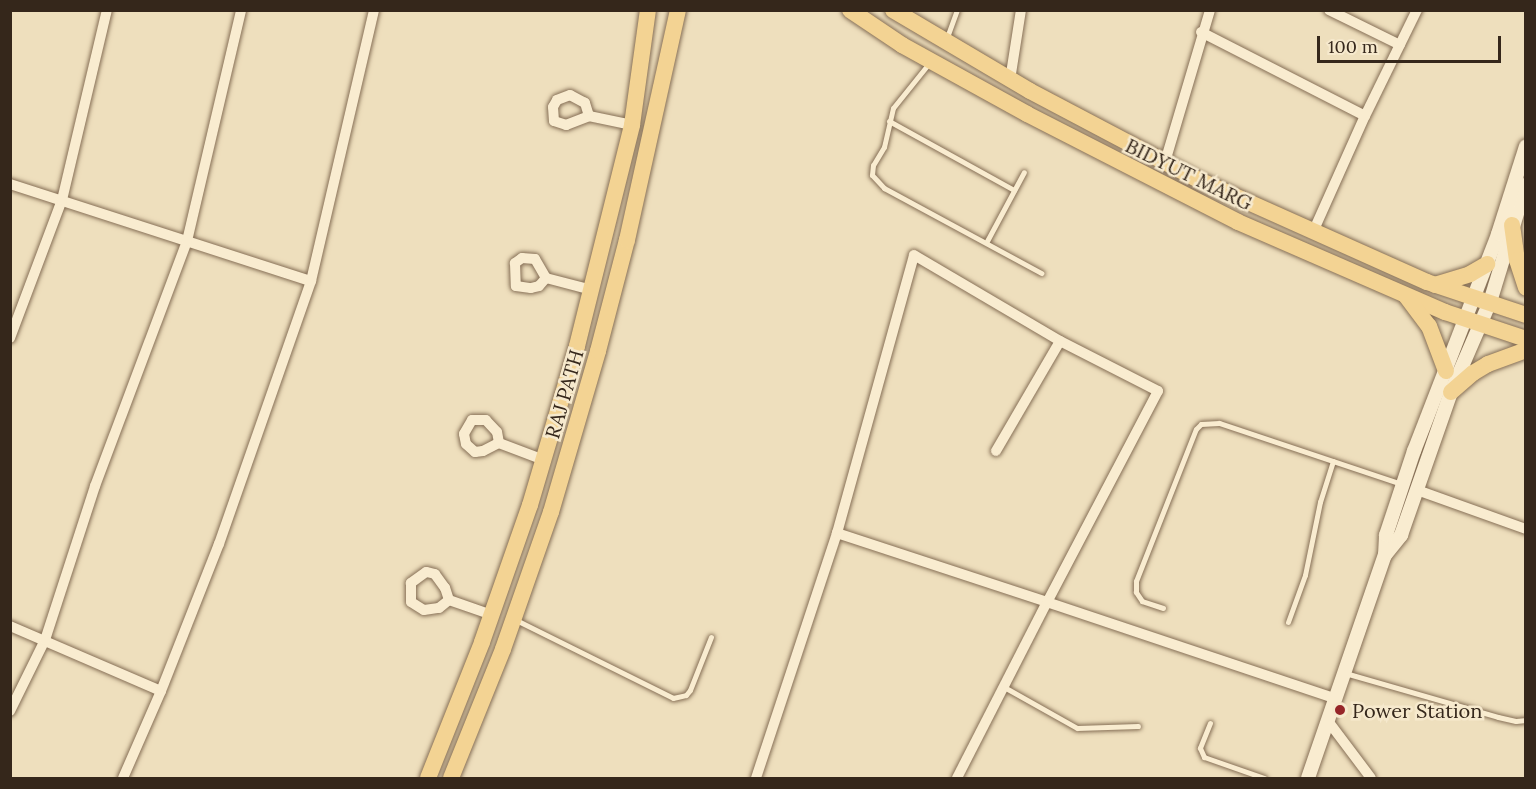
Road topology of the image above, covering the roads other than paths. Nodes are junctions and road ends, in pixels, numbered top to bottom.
1 (107, 10) edge
2 (241, 10) edge
3 (374, 10) edge
4 (648, 10) edge
5 (678, 10) edge
6 (850, 10) edge
7 (893, 10) edge
8 (957, 10) edge
9 (1021, 10) edge
10 (1210, 10) edge
11 (1329, 10) edge
12 (1417, 10) edge
13 (1202, 32) junction
14 (945, 41) junction
15 (1400, 45) junction
16 (931, 61) junction
17 (1011, 80) junction
18 (589, 116) dead end
19 (1365, 116) junction
20 (889, 122) junction
21 (632, 125) junction
22 (1526, 146) edge
23 (1165, 162) junction
24 (1024, 172) dead end
25 (10, 183) edge
26 (1526, 183) edge
27 (1014, 190) junction
28 (62, 200) junction
29 (1512, 225) junction
30 (1313, 231) junction
31 (187, 241) junction
32 (987, 241) junction
33 (1487, 264) junction
34 (1041, 273) dead end
35 (546, 278) dead end
36 (311, 281) junction
37 (1435, 285) junction
38 (1526, 288) edge
39 (592, 290) junction
40 (1405, 294) junction
41 (1482, 300) junction
42 (1526, 315) edge
43 (1474, 321) junction
44 (10, 338) edge
45 (1526, 339) edge
46 (1060, 341) junction
47 (1526, 350) edge
48 (1446, 371) junction
49 (1451, 392) junction
50 (499, 443) dead end
51 (996, 451) dead end
52 (544, 460) junction
53 (1333, 461) junction
54 (1402, 484) junction
55 (1417, 490) junction
56 (1526, 529) edge
57 (837, 533) junction
58 (1385, 555) junction
59 (449, 600) dead end
60 (1047, 602) junction
61 (1163, 608) dead end
62 (492, 615) junction
63 (514, 619) junction
64 (1288, 622) dead end
65 (10, 626) edge
66 (711, 637) dead end
67 (45, 640) junction
68 (1344, 673) junction
69 (1004, 687) junction
70 (161, 691) junction
71 (1334, 698) junction
72 (10, 711) edge
73 (1526, 720) edge
74 (1328, 721) junction
75 (1210, 723) dead end
76 (1138, 726) dead end
77 (123, 778) edge
78 (428, 778) edge
79 (451, 778) edge
80 (756, 778) edge
81 (957, 778) edge
82 (1264, 778) edge
83 (1308, 778) edge
84 (1371, 778) edge

1 - 28 street
2 - 31 street
3 - 36 street
4 - 21 main road, RAJ PATH
5 - 63 main road, RAJ PATH
6 - 16 main road, BIDYUT MARG
7 - 14 main road, BIDYUT MARG
8 - 14 lane
9 - 17 street
10 - 13 street
11 - 15 street
12 - 15 street
13 - 19 street
13 - 23 street
14 - 17 main road, BIDYUT MARG
15 - 19 street
16 - 20 lane
16 - 40 main road, BIDYUT MARG
17 - 23 main road, BIDYUT MARG
18 - 21 street
19 - 30 street
20 - 27 lane
20 - 32 lane
21 - 39 main road, RAJ PATH
22 - 33 street
23 - 30 main road, BIDYUT MARG
24 - 27 lane
25 - 28 street
26 - 29 street
27 - 32 lane
28 - 31 street
28 - 44 street
29 - 38 main road
29 - 41 street
30 - 37 main road, BIDYUT MARG
31 - 36 street
31 - 67 street
32 - 34 lane
33 - 37 main road
33 - 41 street
35 - 39 street
36 - 70 street
37 - 41 main road, BIDYUT MARG
39 - 52 main road, RAJ PATH
40 - 43 main road, BIDYUT MARG
40 - 48 main road
41 - 42 main road, BIDYUT MARG
41 - 43 street
43 - 45 main road, BIDYUT MARG
43 - 48 street
43 - 49 street
46 - 51 street
46 - 57 street
46 - 60 street
47 - 49 main road
48 - 54 street
49 - 55 street
50 - 52 street
52 - 62 main road, RAJ PATH
53 - 54 lane
53 - 61 lane
53 - 64 lane
54 - 55 street
54 - 58 street
55 - 56 street
55 - 58 street
57 - 60 street
57 - 80 street
58 - 68 street
59 - 62 street
60 - 69 street
60 - 71 street
62 - 78 main road, RAJ PATH
63 - 66 lane
63 - 79 main road, RAJ PATH
65 - 67 street
67 - 70 street
67 - 72 street
68 - 71 street
68 - 73 lane
69 - 76 lane
69 - 81 street
70 - 77 street
71 - 74 street
74 - 83 street
74 - 84 street
75 - 82 lane

